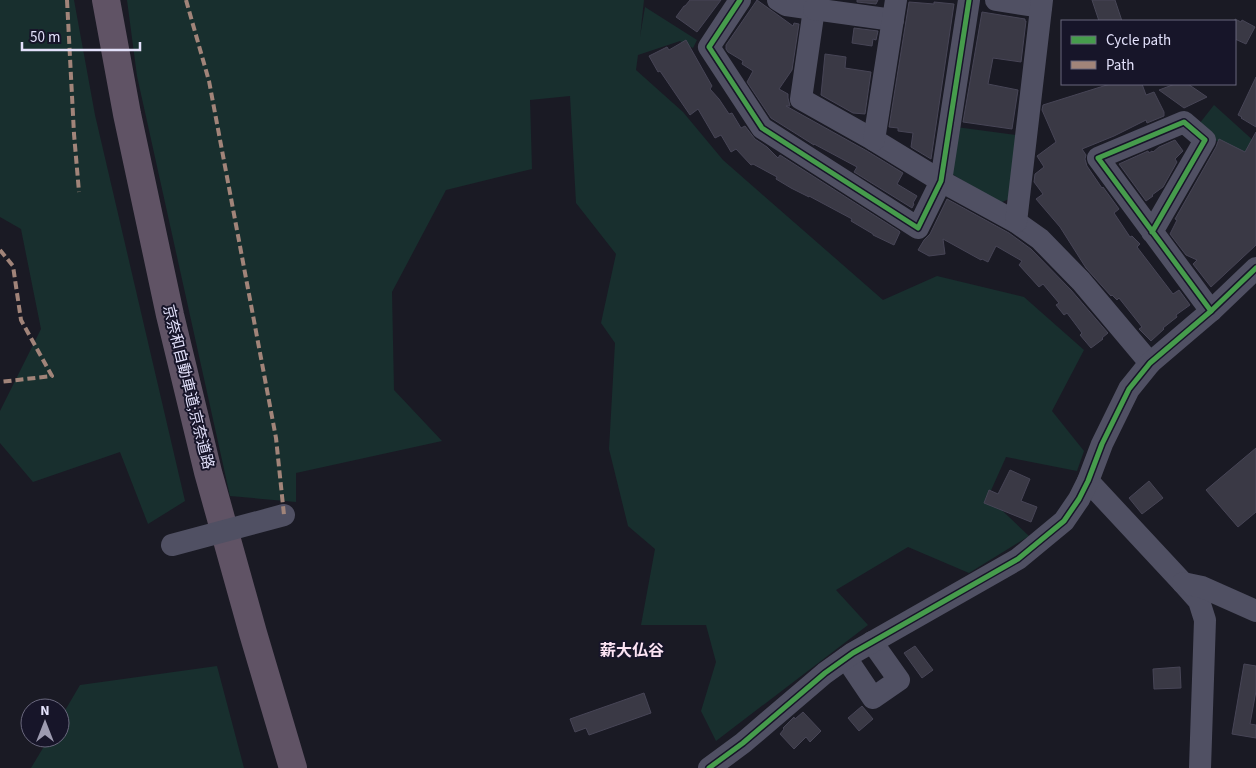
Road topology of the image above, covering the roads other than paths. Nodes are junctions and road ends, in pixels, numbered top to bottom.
1 (97, 0) edge
2 (106, 0) edge
3 (740, 0) edge
4 (778, 0) edge
5 (969, 0) edge
6 (996, 0) edge
7 (1042, 3) edge
8 (814, 9) junction
9 (894, 10) edge
10 (874, 140) junction
11 (941, 181) junction
12 (1016, 222) junction
13 (1152, 232) junction
14 (1256, 268) edge
15 (1211, 311) junction
16 (1150, 363) junction
17 (1088, 481) junction
18 (284, 515) dead end
19 (166, 549) dead end
20 (1184, 583) junction
21 (1256, 611) edge
22 (872, 642) junction
23 (846, 658) junction
24 (283, 768) edge
25 (293, 768) edge
26 (709, 768) edge
27 (1200, 768) edge

1 - 24 highway, 京奈和自動車道;京奈道路
2 - 25 highway, 京奈和自動車道;京奈道路
3 - 11 street
4 - 8 street
5 - 11 street
6 - 7 street
7 - 12 street
8 - 9 street
8 - 10 street
9 - 10 street
10 - 11 street
11 - 12 street
12 - 16 street
13 - 13 street
13 - 15 street
14 - 15 street
15 - 16 street
16 - 17 street
17 - 20 street
17 - 22 street
18 - 19 street, bridge
20 - 21 street
20 - 27 street
22 - 23 street
22 - 23 street
23 - 26 street

